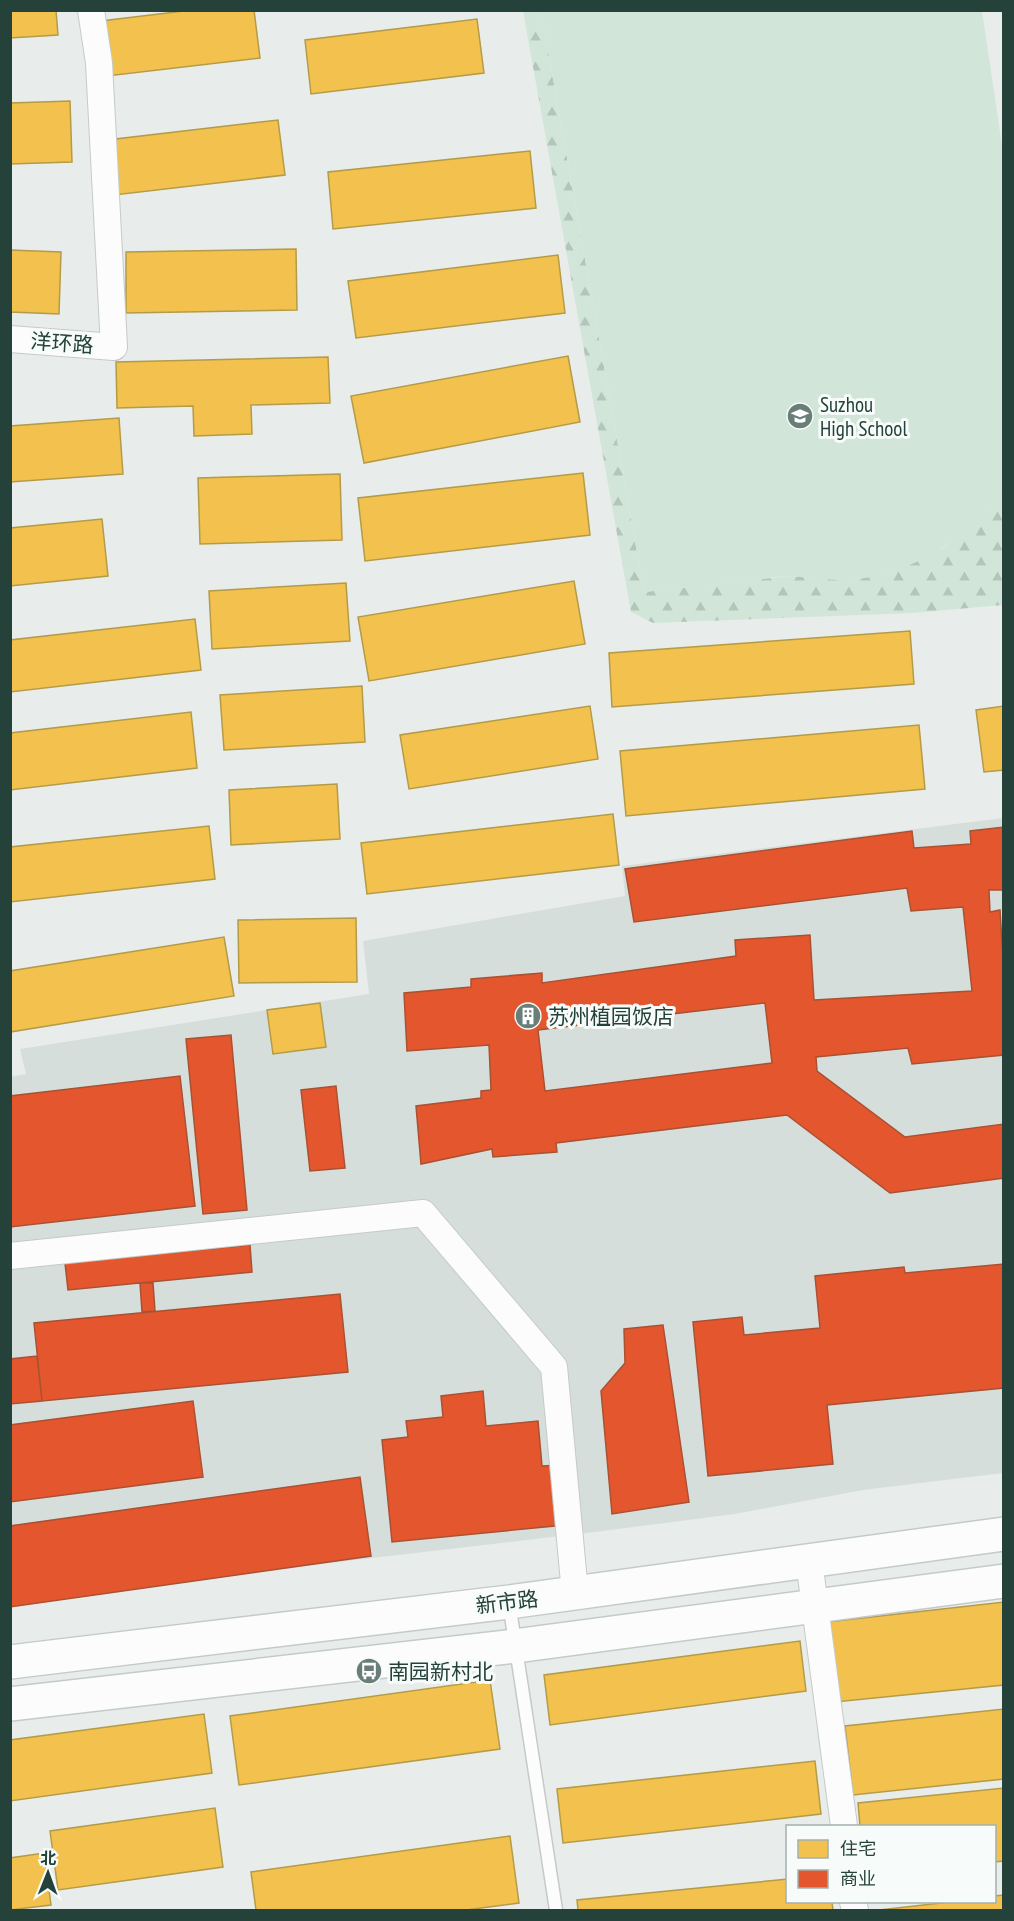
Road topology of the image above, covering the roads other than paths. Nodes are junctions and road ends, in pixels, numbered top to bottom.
1 (91, 10) edge
2 (10, 339) edge
3 (10, 1256) edge
4 (1004, 1534) edge
5 (809, 1561) junction
6 (1004, 1581) edge
7 (576, 1593) junction
8 (509, 1602) junction
9 (816, 1606) junction
10 (515, 1646) junction
11 (10, 1662) edge
12 (10, 1704) edge
13 (844, 1825) edge
14 (556, 1911) edge

1 - 2 street, 洋环路
3 - 7 street
4 - 5 main road, 新市路
5 - 7 main road, 新市路
5 - 9 street
6 - 9 main road, 新市路
7 - 8 main road, 新市路
8 - 10 lane
8 - 11 main road, 新市路
9 - 10 main road, 新市路
9 - 13 street
10 - 12 main road, 新市路
10 - 14 lane

